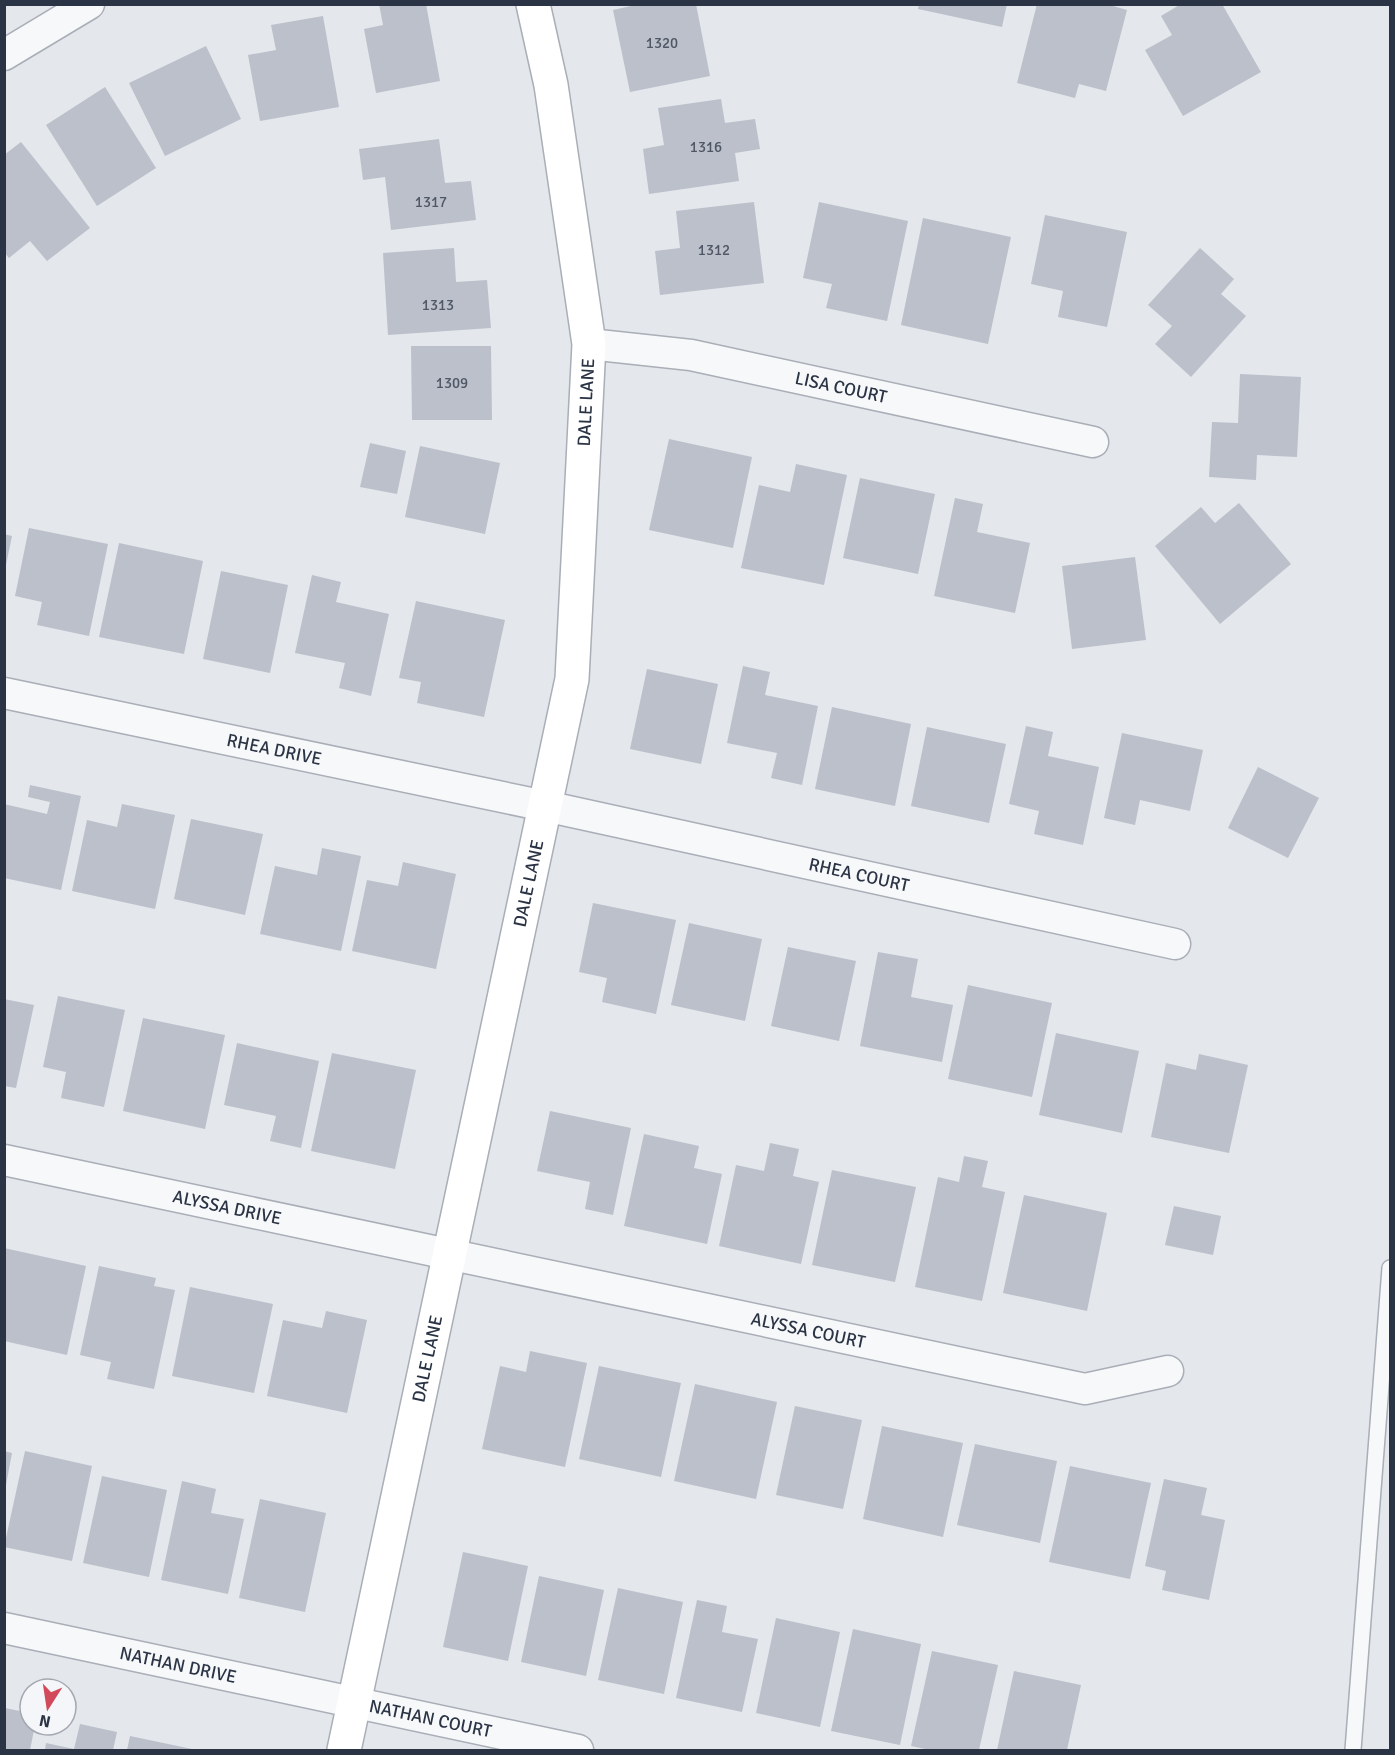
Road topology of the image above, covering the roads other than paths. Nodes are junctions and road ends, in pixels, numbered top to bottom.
1 (89, 4) edge
2 (532, 4) edge
3 (4, 55) edge
4 (589, 344) junction
5 (1093, 442) dead end
6 (4, 693) edge
7 (544, 806) junction
8 (1175, 944) dead end
9 (4, 1160) edge
10 (449, 1254) junction
11 (1390, 1268) edge
12 (1168, 1371) dead end
13 (4, 1628) edge
14 (354, 1702) junction
15 (344, 1750) edge
16 (578, 1750) edge
17 (1353, 1750) edge

1 - 3 street
2 - 4 street, DALE LANE
4 - 5 street, LISA COURT
4 - 7 street, DALE LANE
6 - 7 street, RHEA DRIVE
7 - 8 street, RHEA COURT
7 - 10 street, DALE LANE
9 - 10 street, ALYSSA DRIVE
10 - 12 street, ALYSSA COURT
10 - 14 street, DALE LANE
11 - 17 lane
13 - 14 street, NATHAN DRIVE
14 - 15 street, DALE LANE
14 - 16 street, NATHAN COURT

